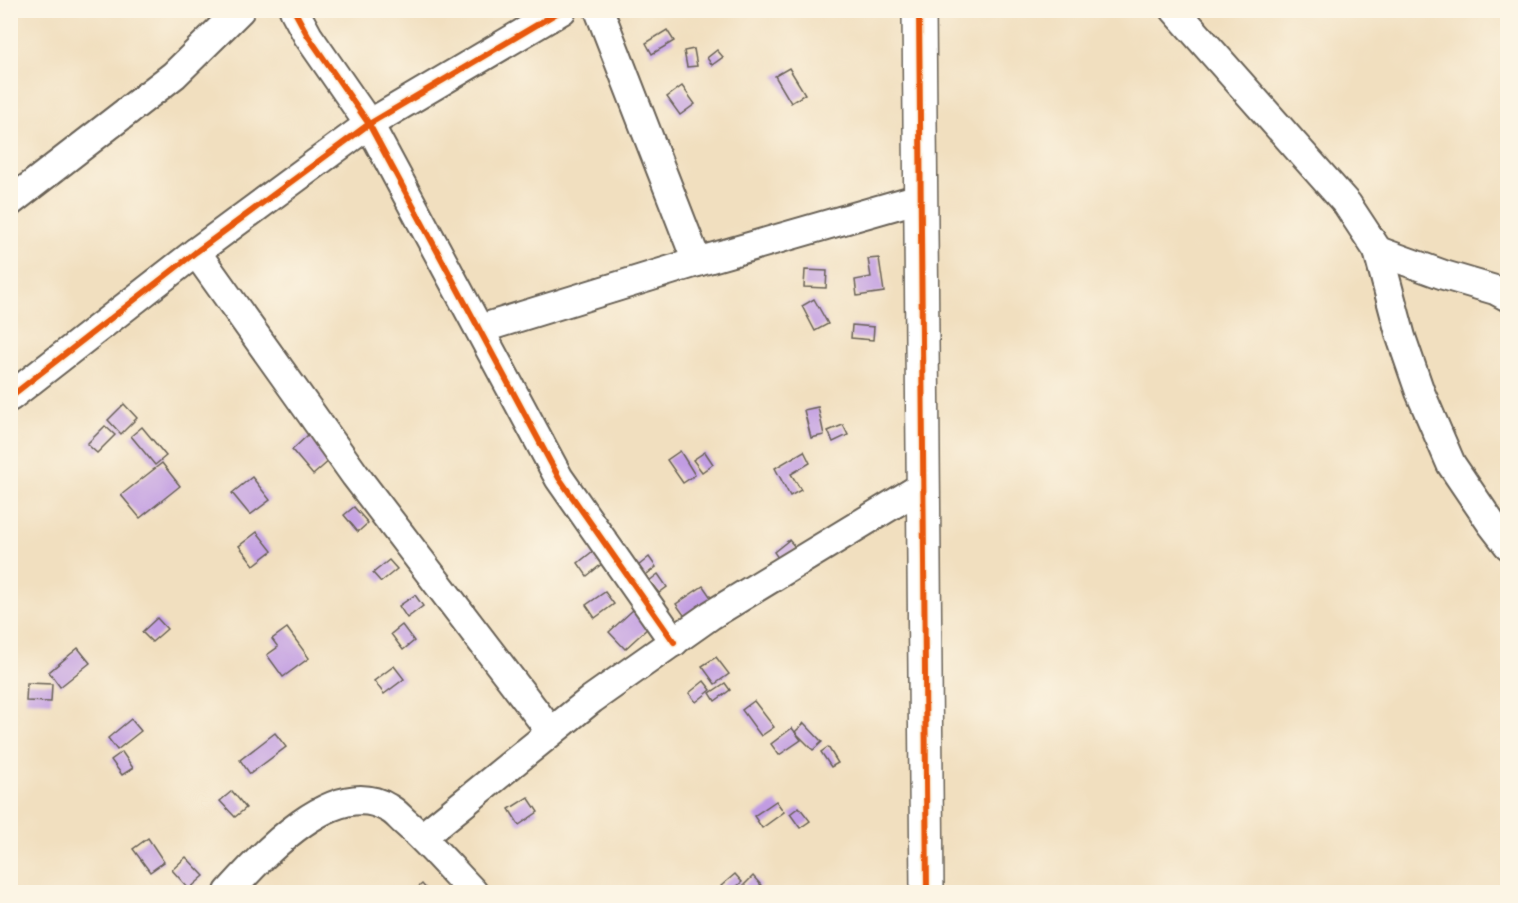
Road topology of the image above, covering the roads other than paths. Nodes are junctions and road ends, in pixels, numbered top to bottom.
1 (240, 10) edge
2 (294, 10) edge
3 (562, 10) edge
4 (599, 10) edge
5 (919, 10) edge
6 (1175, 10) edge
7 (369, 124) junction
8 (920, 198) junction
9 (10, 202) edge
10 (1378, 251) junction
11 (196, 252) junction
12 (697, 262) junction
13 (1508, 297) edge
14 (480, 329) junction
15 (10, 397) edge
16 (923, 486) junction
17 (1508, 545) edge
18 (674, 642) junction
19 (551, 732) junction
20 (422, 837) junction
21 (229, 892) edge
22 (473, 892) edge
23 (927, 892) edge

1 - 9 street
2 - 7 street
3 - 7 street
4 - 12 street
5 - 8 street
6 - 10 street
7 - 11 street
7 - 14 street
8 - 12 street
8 - 16 street
10 - 13 street
10 - 17 street
11 - 15 street
11 - 19 street
12 - 14 street
14 - 18 street
16 - 18 street
16 - 23 street
18 - 19 street
19 - 20 street
20 - 21 street
20 - 22 street

